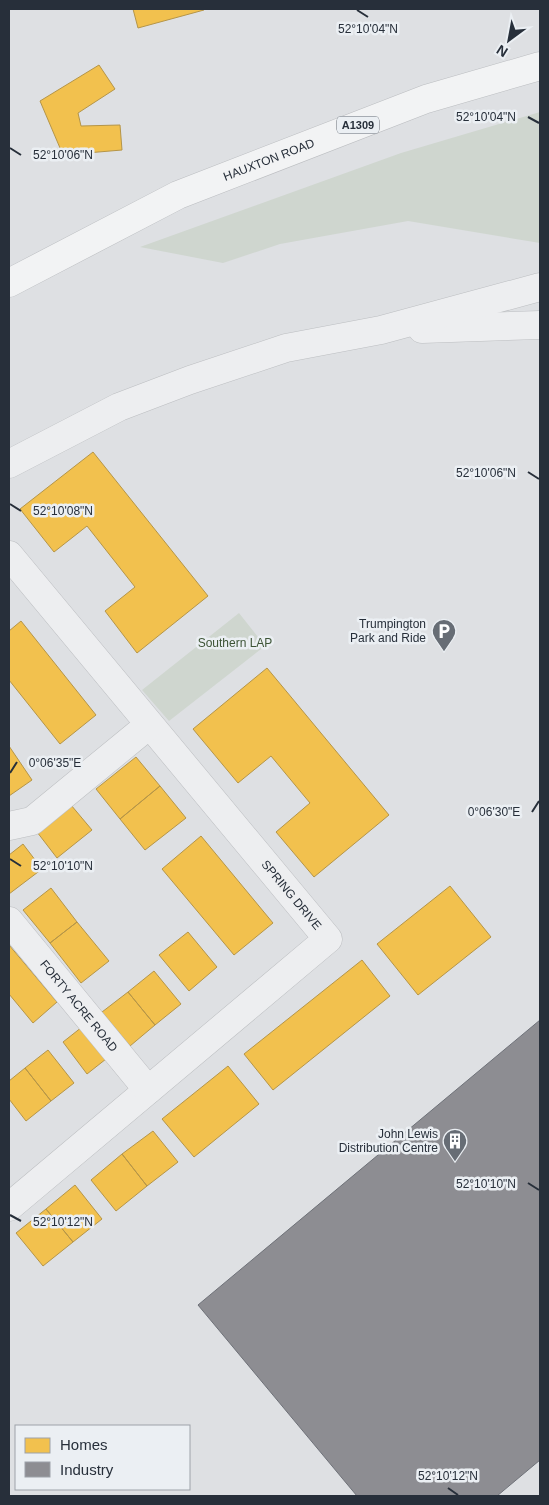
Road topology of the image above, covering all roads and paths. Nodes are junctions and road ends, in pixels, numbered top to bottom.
1 (540, 66) edge
2 (9, 283) edge
3 (540, 287) edge
4 (540, 325) edge
5 (381, 330) junction
6 (9, 464) edge
7 (9, 555) edge
8 (149, 725) junction
9 (9, 826) edge
10 (9, 921) edge
11 (148, 1090) junction
12 (9, 1207) edge

1 - 2 main road, HAUXTON ROAD / A1309
3 - 5 street
4 - 5 street
5 - 6 street
7 - 8 street, SPRING DRIVE
8 - 9 street
8 - 11 street, SPRING DRIVE
10 - 11 street, FORTY ACRE ROAD
11 - 12 street, SPRING DRIVE

